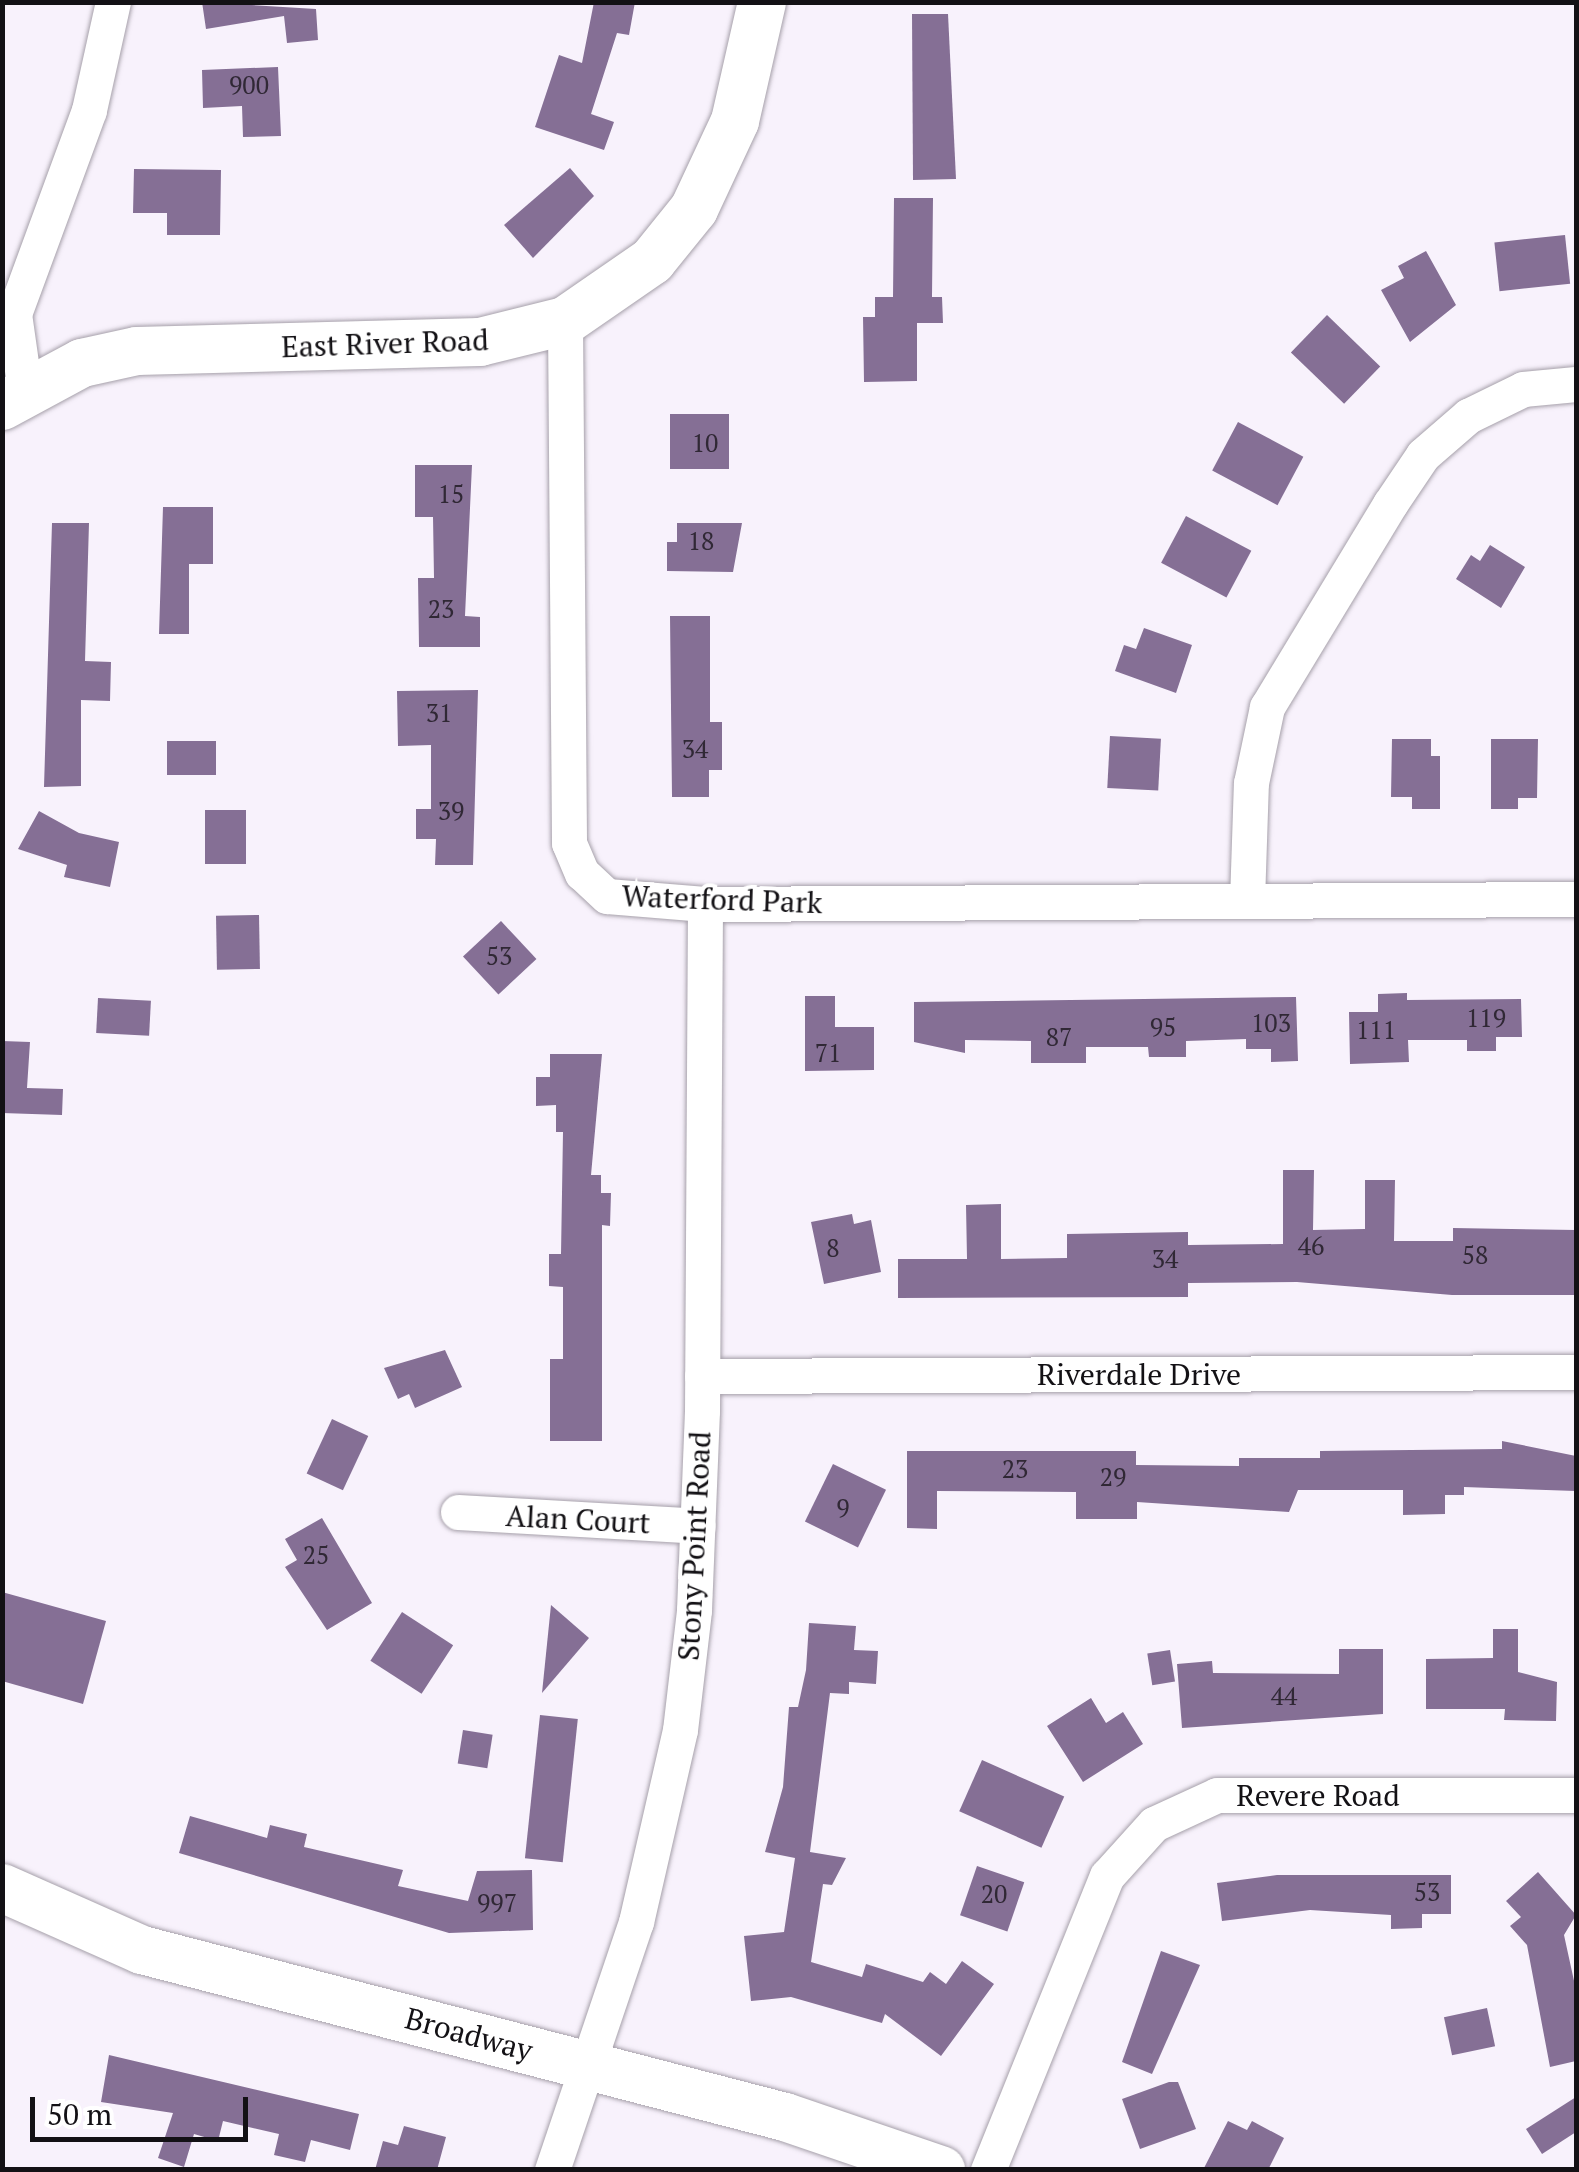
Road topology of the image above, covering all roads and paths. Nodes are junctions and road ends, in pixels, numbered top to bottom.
1 (113, 2) edge
2 (762, 2) edge
3 (565, 321) junction
4 (1576, 384) edge
5 (14, 398) edge
6 (1576, 899) edge
7 (1247, 901) junction
8 (705, 904) junction
9 (1576, 1372) edge
10 (702, 1376) junction
11 (458, 1512) dead end
12 (698, 1526) junction
13 (1576, 1795) edge
14 (2, 1888) edge
15 (592, 2066) junction
16 (552, 2170) edge
17 (940, 2170) edge
18 (988, 2170) edge

1 - 5 street
2 - 3 street, East River Road
3 - 5 street, East River Road
3 - 8 street, Waterford Park
4 - 7 street
6 - 7 street, Waterford Park
7 - 8 street, Waterford Park
8 - 10 street, Stony Point Road
9 - 10 street, Riverdale Drive
10 - 12 street, Stony Point Road
11 - 12 street, Alan Court
12 - 15 street, Stony Point Road
13 - 18 street, Revere Road
14 - 15 street, Broadway
15 - 16 street, Stony Point Road
15 - 17 street, Broadway

